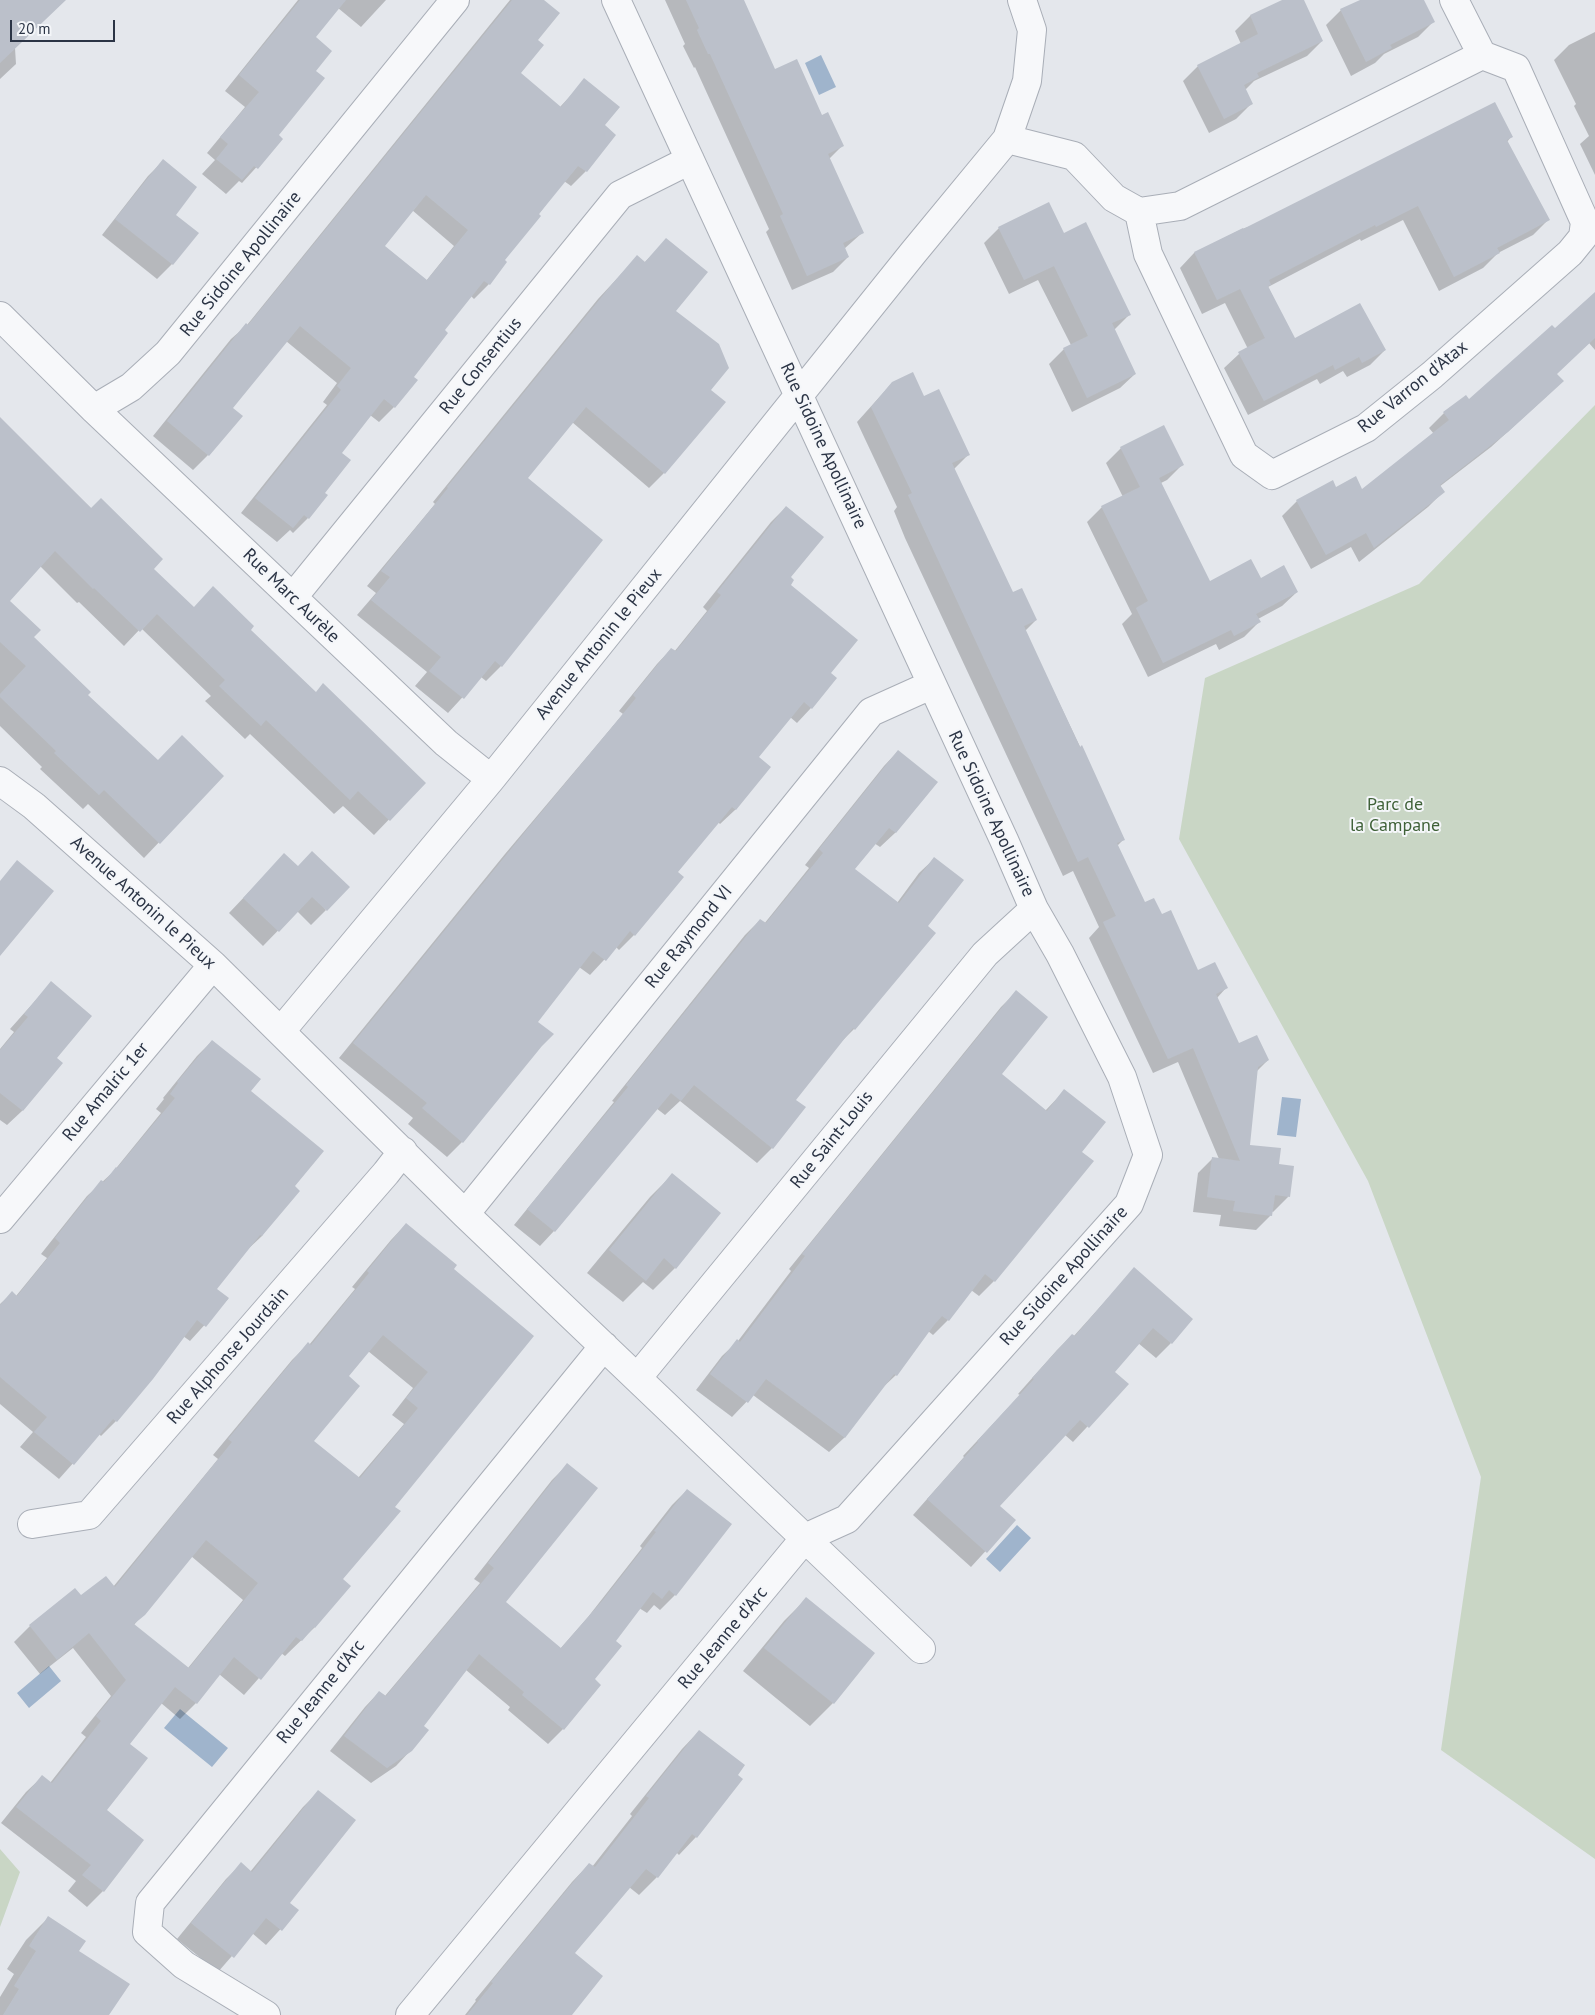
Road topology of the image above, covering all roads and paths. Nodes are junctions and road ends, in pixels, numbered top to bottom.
1 (456, 0) edge
2 (616, 0) edge
3 (1022, 0) edge
4 (1454, 0) edge
5 (1482, 55) junction
6 (1007, 139) junction
7 (690, 160) junction
8 (1139, 212) junction
9 (1589, 235) edge
10 (0, 316) edge
11 (799, 395) junction
12 (94, 409) junction
13 (293, 597) junction
14 (932, 685) junction
15 (491, 779) junction
16 (3, 788) edge
17 (1034, 909) junction
18 (214, 965) junction
19 (281, 1032) junction
20 (403, 1151) junction
21 (465, 1214) junction
22 (0, 1219) edge
23 (604, 1346) junction
24 (637, 1378) junction
25 (32, 1524) dead end
26 (805, 1538) junction
27 (921, 1649) dead end
28 (266, 2015) edge
29 (410, 2015) edge

1 - 12 street, Rue Sidoine Apollinaire
2 - 7 street, Rue Sidoine Apollinaire
3 - 6 street
4 - 5 street
5 - 8 street
5 - 9 street, Rue Varron d'Atax
6 - 8 street
6 - 11 street, Avenue Antonin le Pieux
7 - 11 street, Rue Sidoine Apollinaire
7 - 13 street, Rue Consentius
8 - 9 street, Rue Varron d'Atax
10 - 12 street
11 - 14 street, Rue Sidoine Apollinaire
11 - 15 street, Avenue Antonin le Pieux
12 - 13 street, Rue Marc Aurèle
13 - 15 street, Rue Marc Aurèle
14 - 17 street, Rue Sidoine Apollinaire
14 - 21 street, Rue Raymond VI
15 - 19 street, Avenue Antonin le Pieux
16 - 18 street, Avenue Antonin le Pieux
17 - 24 street, Rue Saint-Louis
17 - 26 street, Rue Sidoine Apollinaire
18 - 19 street, Avenue Antonin le Pieux
18 - 22 street, Rue Amalric 1er
19 - 20 street, Avenue Antonin le Pieux
20 - 21 street, Avenue Antonin le Pieux
20 - 25 street, Rue Alphonse Jourdain
21 - 23 street, Avenue Antonin le Pieux
23 - 24 street, Avenue Antonin le Pieux
23 - 28 street, Rue Jeanne d'Arc
24 - 26 street, Avenue Antonin le Pieux
26 - 27 street, Avenue Antonin le Pieux
26 - 29 street, Rue Jeanne d'Arc

